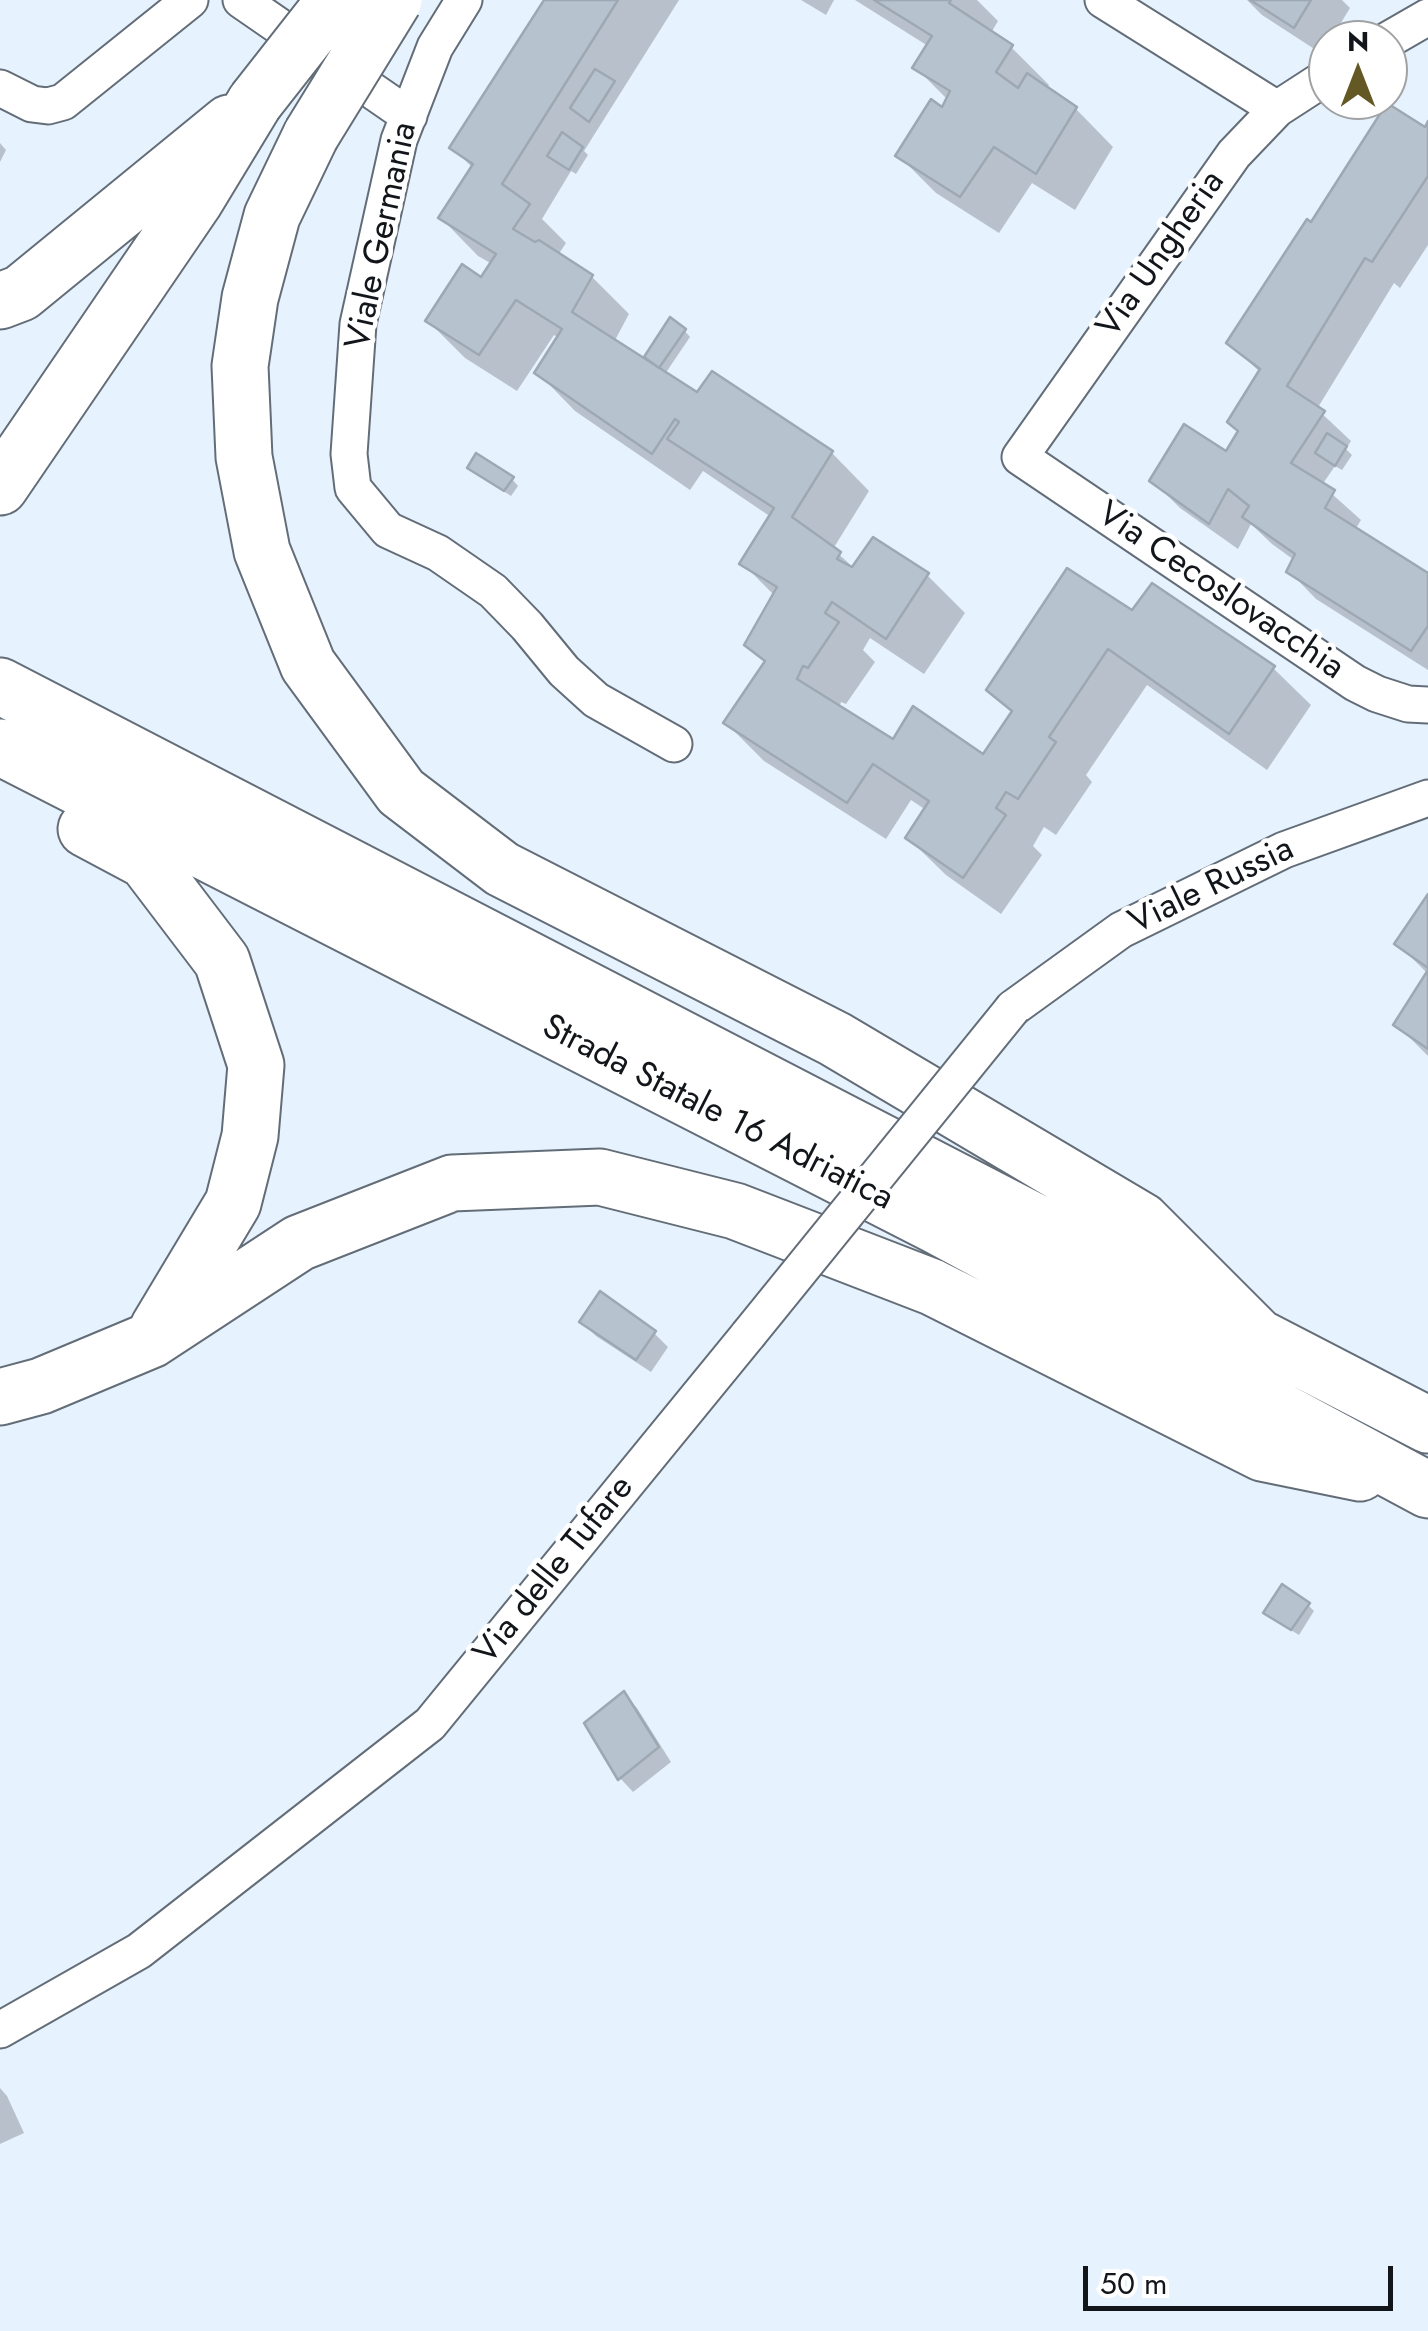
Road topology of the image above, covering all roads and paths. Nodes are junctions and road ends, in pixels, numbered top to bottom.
1 (190, 0) edge
2 (241, 0) edge
3 (335, 0) edge
4 (394, 0) edge
5 (464, 0) edge
6 (1103, 0) edge
7 (0, 88) edge
8 (1308, 89) edge
9 (254, 102) junction
10 (1278, 109) junction
11 (408, 116) junction
12 (0, 300) edge
13 (1020, 458) joint
14 (12, 470) edge
15 (0, 686) edge
16 (1428, 705) edge
17 (674, 744) dead end
18 (0, 747) edge
19 (0, 782) edge
20 (1428, 798) edge
21 (1013, 1008) joint
22 (1256, 1335) junction
23 (151, 1340) junction
24 (0, 1396) edge
25 (1428, 1425) edge
26 (1422, 1487) edge
27 (0, 2030) edge

1 - 7 street
2 - 11 street
3 - 9 highway, bridge
4 - 22 highway, bridge
5 - 11 street, Viale Germania
6 - 10 street
8 - 10 street, Via Ungheria
9 - 12 highway
9 - 14 highway
10 - 13 street, Via Ungheria
11 - 17 street, Viale Germania
13 - 16 street, Via Cecoslovacchia
15 - 22 highway, Strada Statale 16 Adriatica
18 - 26 highway, Strada Statale 16 Adriatica
19 - 23 highway
20 - 21 street, Viale Russia
21 - 27 street, Via delle Tufare, bridge
22 - 25 highway, Strada Statale 16 Adriatica
23 - 24 highway
23 - 26 highway

